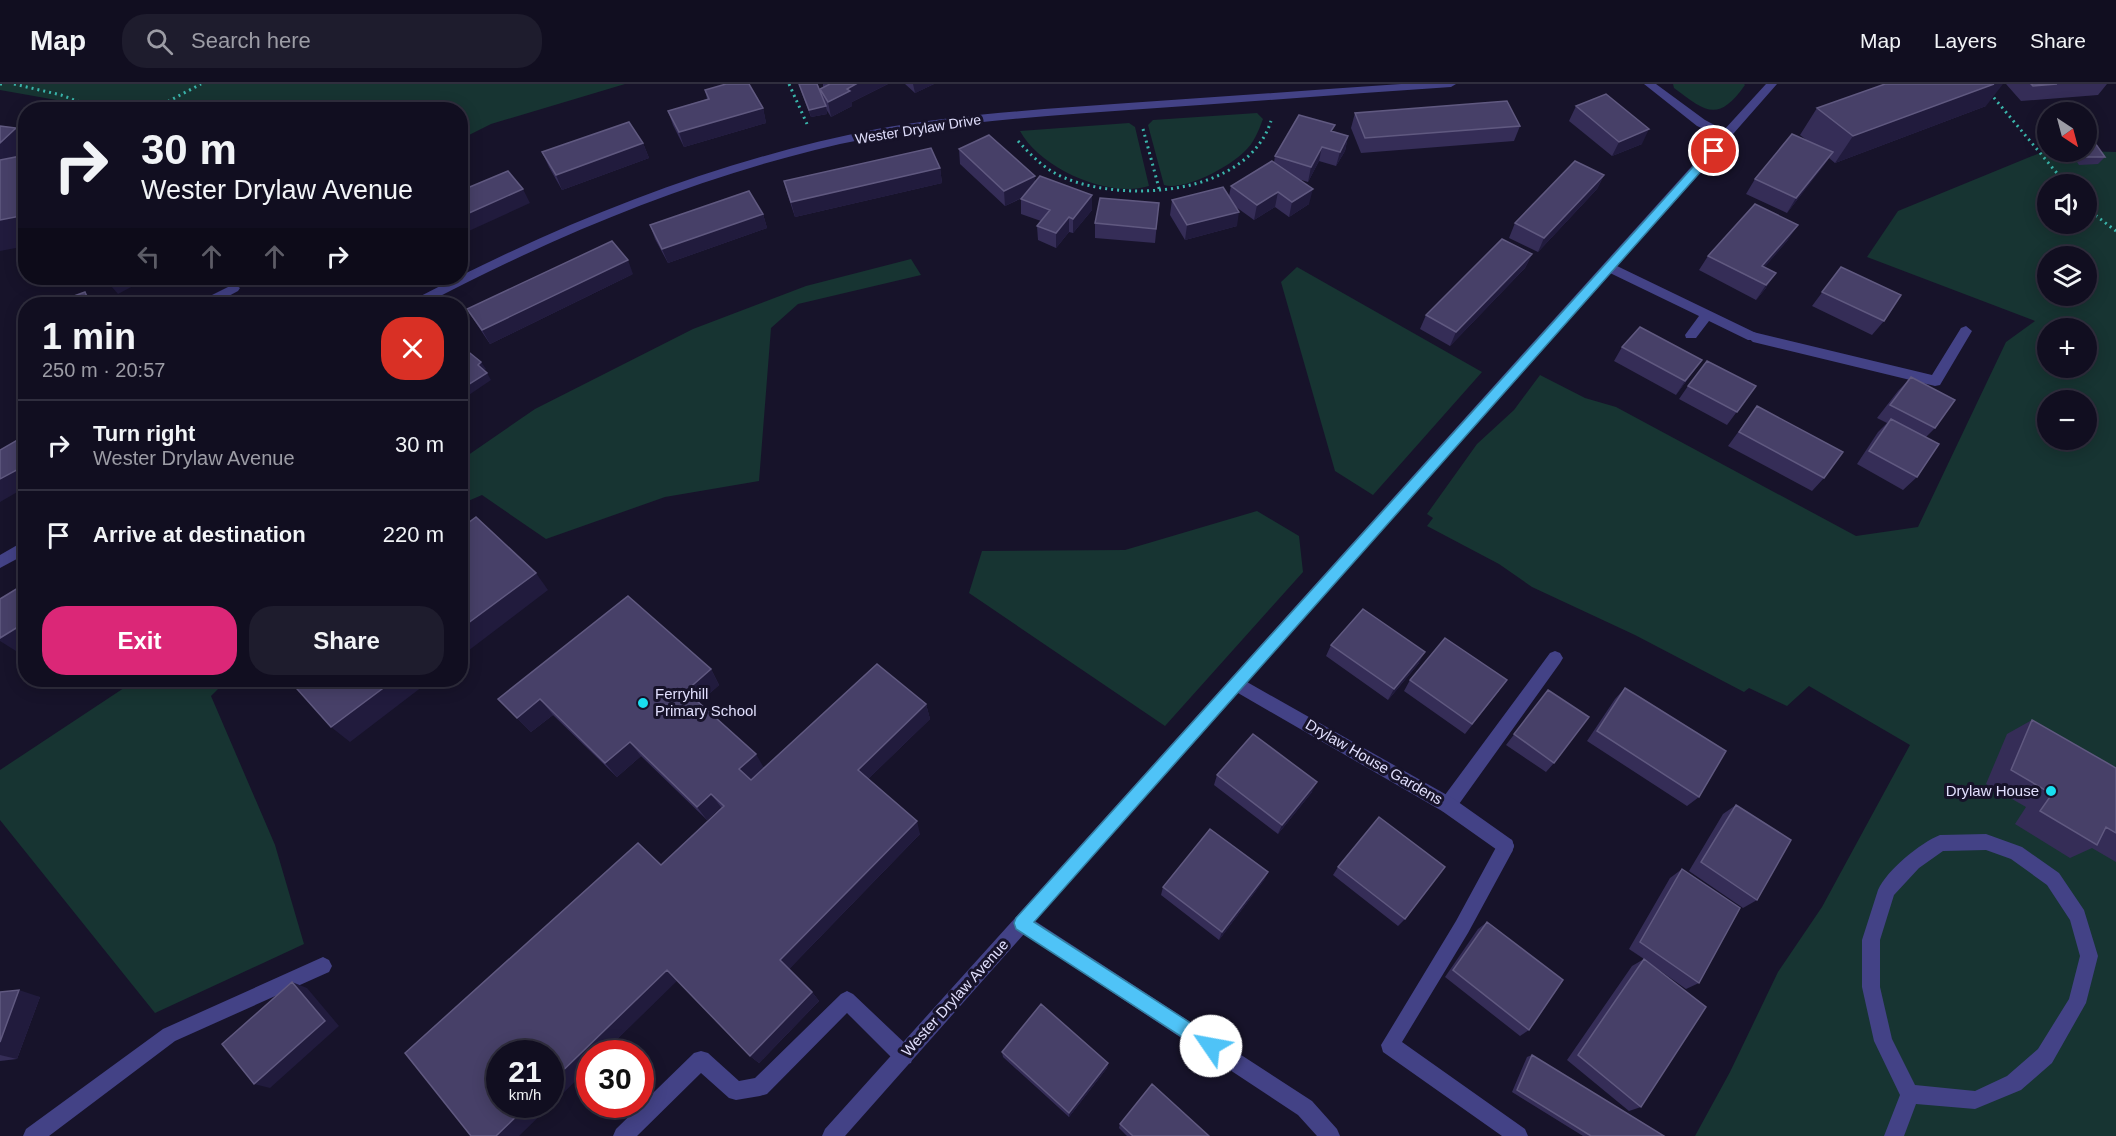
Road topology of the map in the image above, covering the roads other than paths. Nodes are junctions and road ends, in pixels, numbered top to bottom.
1 (1450, 84) edge
2 (1649, 84) edge
3 (1772, 84) edge
4 (1727, 136) junction
5 (1608, 267) junction
6 (468, 277) edge
7 (452, 285) edge
8 (234, 288) dead end
9 (221, 297) edge
10 (429, 297) edge
11 (1707, 315) junction
12 (1966, 331) dead end
13 (1691, 335) dead end
14 (18, 551) edge
15 (0, 562) edge
16 (1555, 658) dead end
17 (1238, 685) junction
18 (1448, 805) junction
19 (1022, 923) junction
20 (323, 966) dead end
21 (904, 1056) junction
22 (1910, 1094) junction
23 (33, 1136) edge
24 (623, 1136) edge
25 (832, 1136) edge
26 (1330, 1136) edge
27 (1518, 1136) edge
28 (1894, 1136) edge

1 - 6 street, Wester Drylaw Drive
2 - 4 street
3 - 4 street, Wester Drylaw Avenue
4 - 5 street, Wester Drylaw Avenue
5 - 11 street
5 - 17 street, Wester Drylaw Avenue
7 - 10 street, Wester Drylaw Drive
8 - 9 street
11 - 12 street
11 - 13 street
14 - 15 street
16 - 18 street
17 - 18 street, Drylaw House Gardens
17 - 19 street, Wester Drylaw Avenue
18 - 27 street, Drylaw House Gardens
19 - 21 street, Wester Drylaw Avenue
19 - 26 street
20 - 23 street
21 - 24 street
21 - 25 street, Wester Drylaw Avenue
22 - 22 street
22 - 28 street

